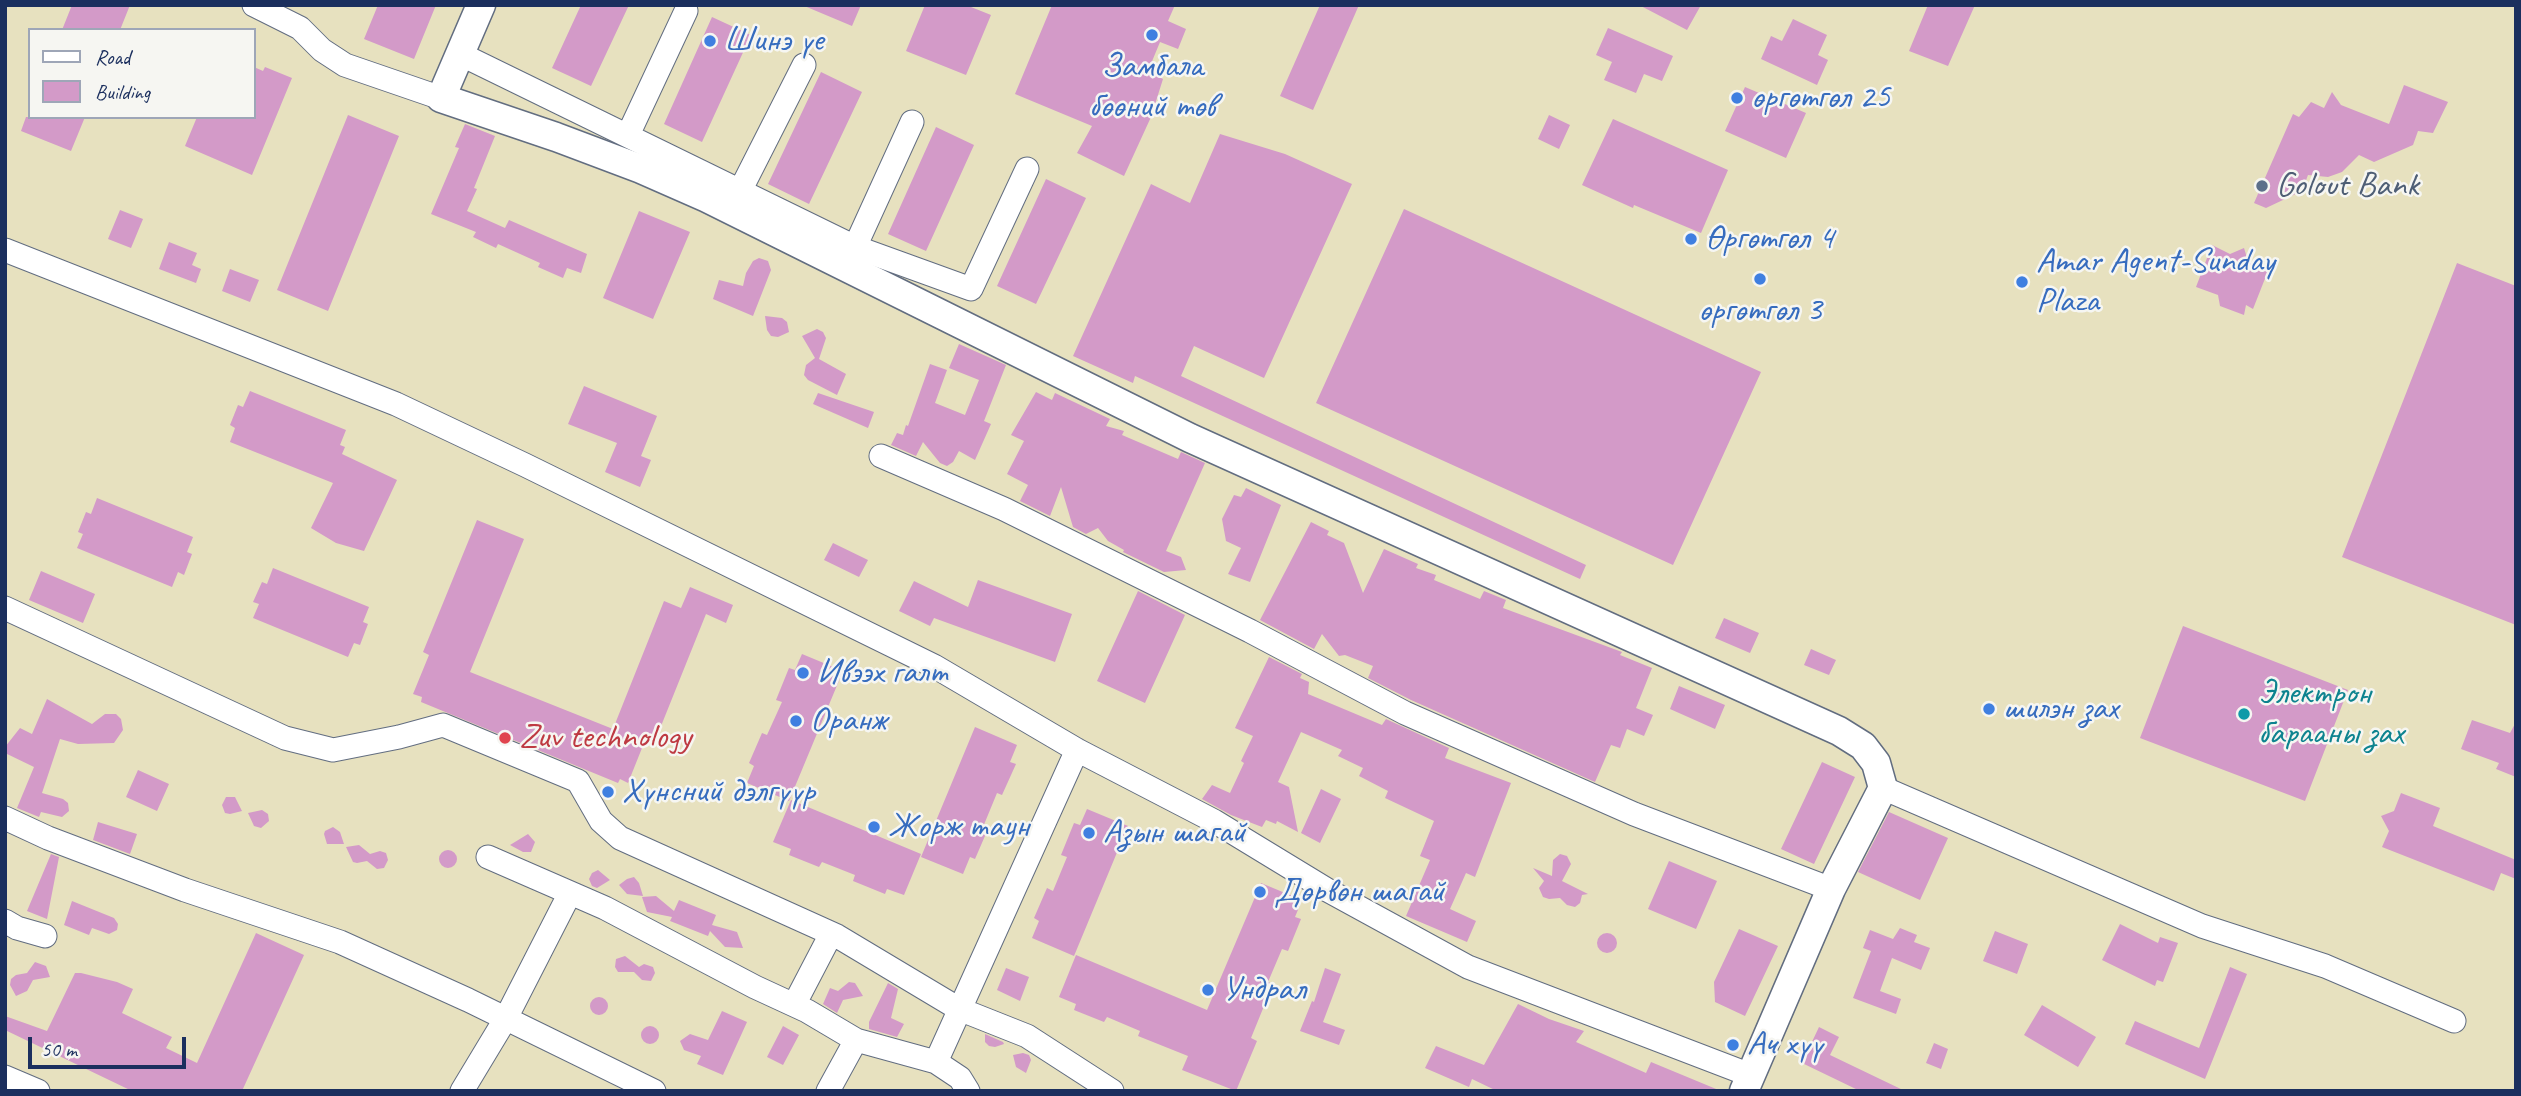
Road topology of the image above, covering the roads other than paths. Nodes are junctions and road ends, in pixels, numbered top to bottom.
1 (254, 5) edge
2 (481, 5) edge
3 (686, 11) dead end
4 (460, 54) junction
5 (804, 65) dead end
6 (441, 98) junction
7 (912, 122) dead end
8 (628, 135) junction
9 (1027, 169) dead end
10 (740, 191) junction
11 (855, 247) junction
12 (5, 250) edge
13 (881, 456) dead end
14 (5, 608) edge
15 (1077, 750) junction
16 (1883, 788) junction
17 (5, 818) edge
18 (488, 857) dead end
19 (1831, 889) junction
20 (570, 893) junction
21 (5, 921) edge
22 (831, 934) junction
23 (46, 936) dead end
24 (794, 1005) junction
25 (959, 1009) junction
26 (506, 1018) junction
27 (2454, 1021) dead end
28 (856, 1040) junction
29 (936, 1062) junction
30 (5, 1077) edge
31 (1747, 1083) edge
32 (38, 1091) edge
33 (462, 1091) edge
34 (654, 1091) edge
35 (828, 1091) edge
36 (968, 1091) edge
37 (1112, 1091) edge

1 - 6 street
2 - 4 street
3 - 8 street
4 - 6 street
4 - 8 street
5 - 10 street
6 - 16 street
7 - 11 street
8 - 10 street
9 - 11 street
10 - 11 street
12 - 15 street
13 - 19 street
14 - 22 street
15 - 25 street
15 - 31 street
16 - 19 street
16 - 27 street
17 - 26 street
18 - 20 street
19 - 31 street
20 - 24 street
20 - 26 street
21 - 23 street
22 - 24 street
22 - 25 street
24 - 28 street
25 - 29 street
25 - 37 street
26 - 33 street
26 - 34 street
28 - 29 street
28 - 35 street
29 - 36 street
30 - 32 street

